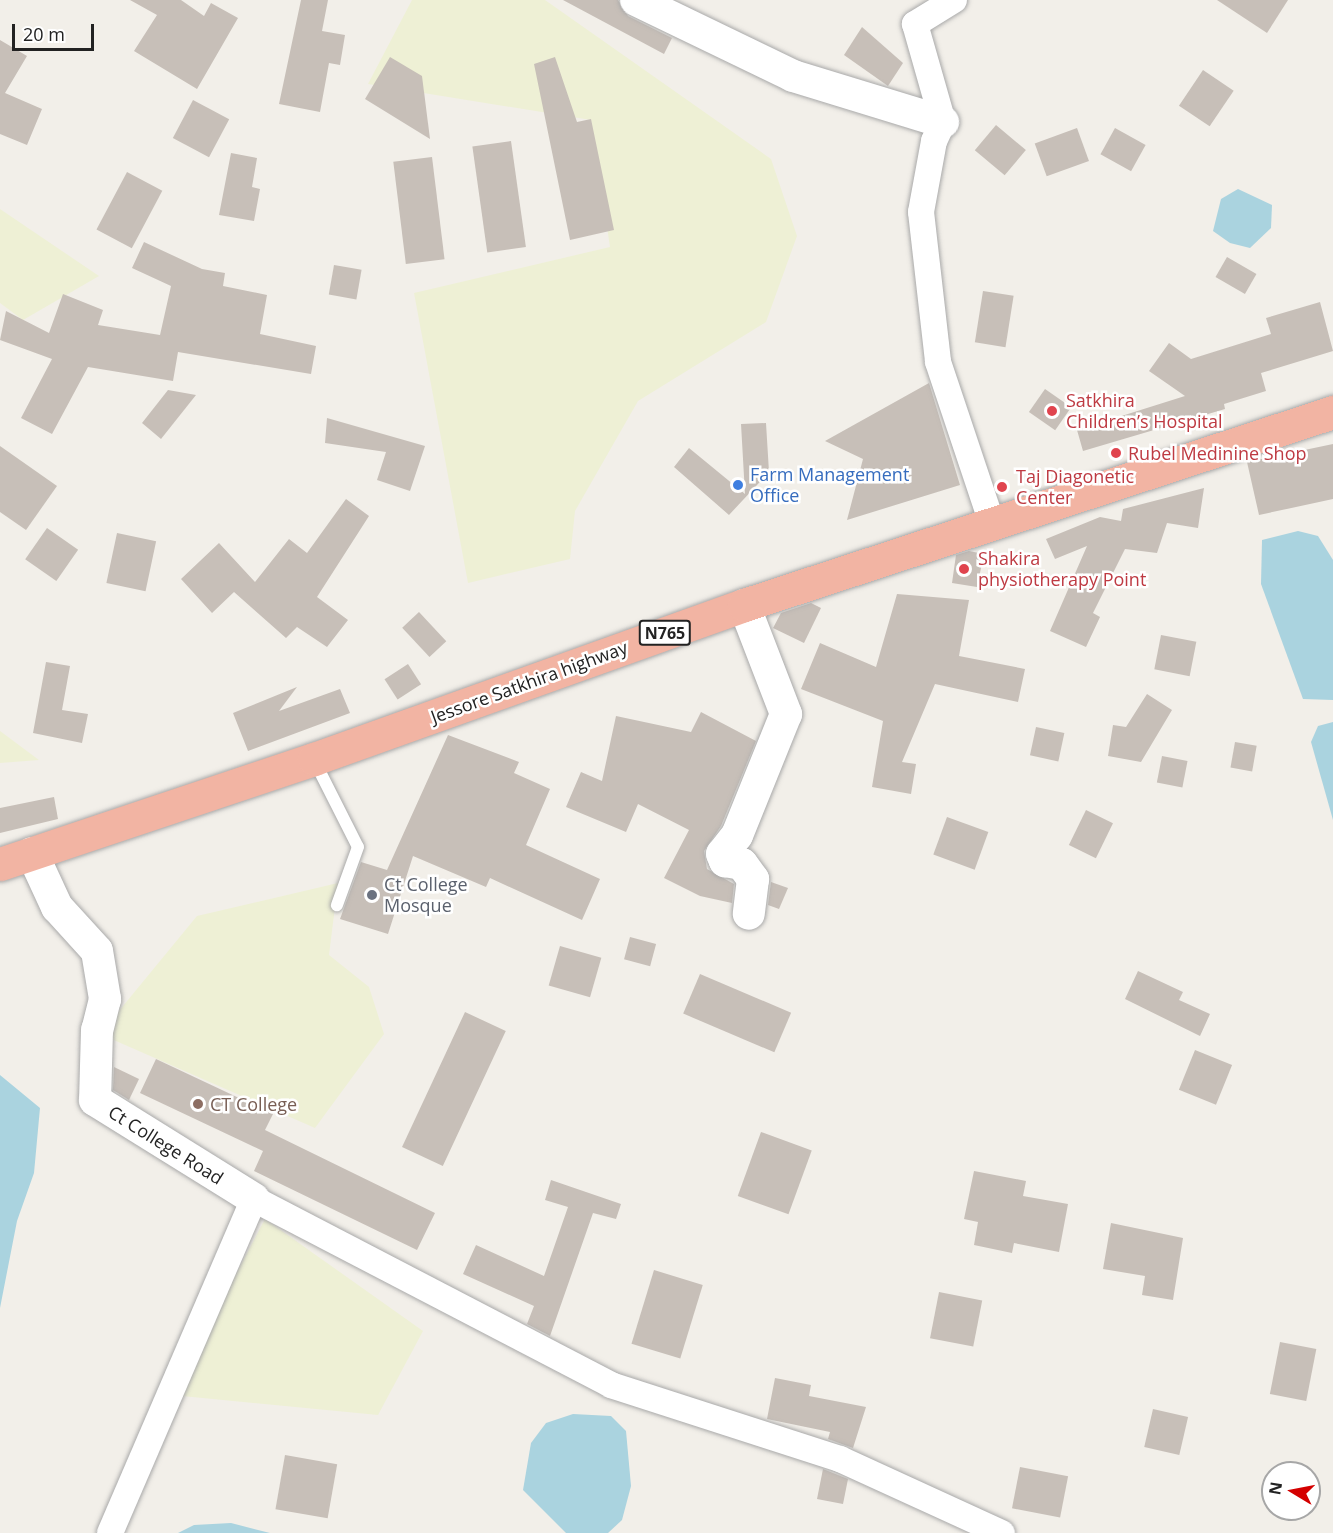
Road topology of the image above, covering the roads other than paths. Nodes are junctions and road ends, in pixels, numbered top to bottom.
1 (636, 0) edge
2 (954, 0) edge
3 (943, 122) junction
4 (1333, 412) edge
5 (993, 526) junction
6 (744, 605) junction
7 (314, 759) junction
8 (32, 853) junction
9 (0, 864) edge
10 (337, 905) dead end
11 (749, 914) dead end
12 (254, 1199) junction
13 (110, 1533) edge
14 (1002, 1533) edge

1 - 3 street
2 - 3 street
3 - 5 street
4 - 5 highway, Jessore Satkhira highway / N765
5 - 6 highway, Jessore Satkhira highway / N765
6 - 7 highway, Jessore Satkhira highway / N765
6 - 11 street
7 - 8 highway, Jessore Satkhira highway / N765
7 - 10 lane
8 - 9 highway, Jessore Satkhira highway / N765
8 - 12 street, Ct College Road
12 - 13 street
12 - 14 street

